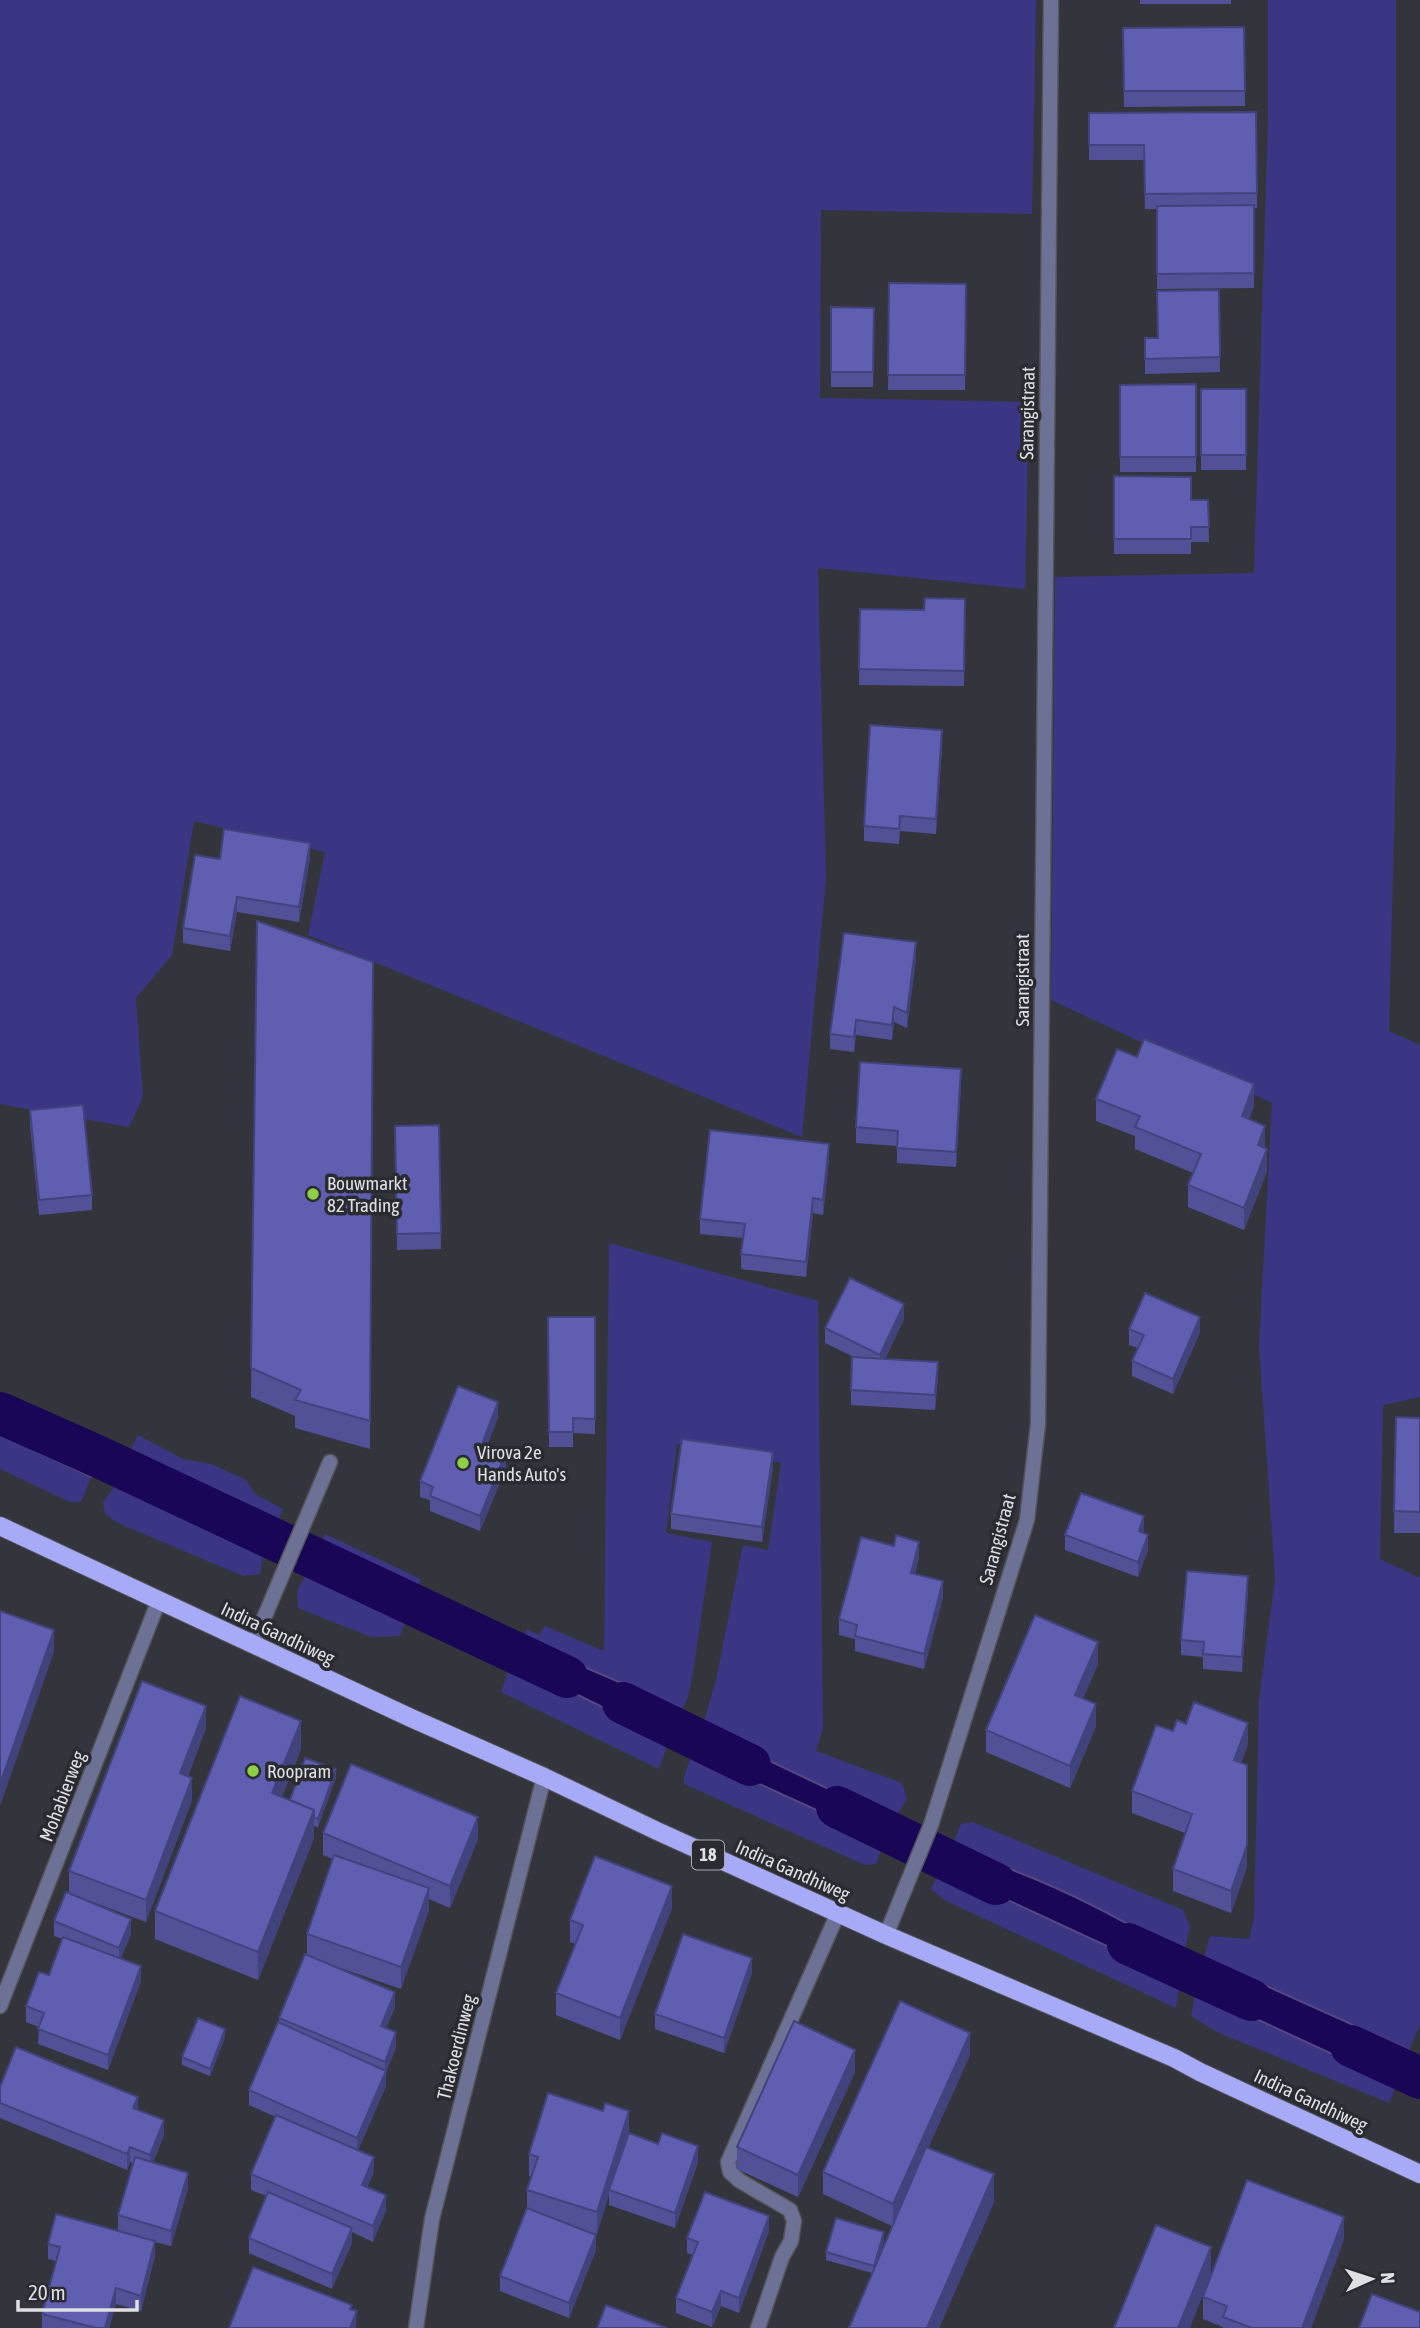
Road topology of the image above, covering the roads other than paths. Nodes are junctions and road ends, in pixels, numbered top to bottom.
1 (1051, 0) edge
2 (330, 1462) dead end
3 (0, 1526) edge
4 (159, 1600) junction
5 (253, 1644) junction
6 (544, 1777) junction
7 (838, 1913) junction
8 (886, 1935) junction
9 (0, 2006) edge
10 (1420, 2174) edge
11 (416, 2328) edge
12 (758, 2328) edge

1 - 8 street, Sarangistraat
2 - 5 street
3 - 4 main road, Indira Gandhiweg / 18
4 - 5 main road, Indira Gandhiweg / 18
4 - 9 street, Mohabierweg
5 - 6 main road, Indira Gandhiweg / 18
6 - 7 main road, Indira Gandhiweg / 18
6 - 11 street, Thakoerdinweg
7 - 8 main road, Indira Gandhiweg / 18
7 - 12 street
8 - 10 main road, Indira Gandhiweg / 18

